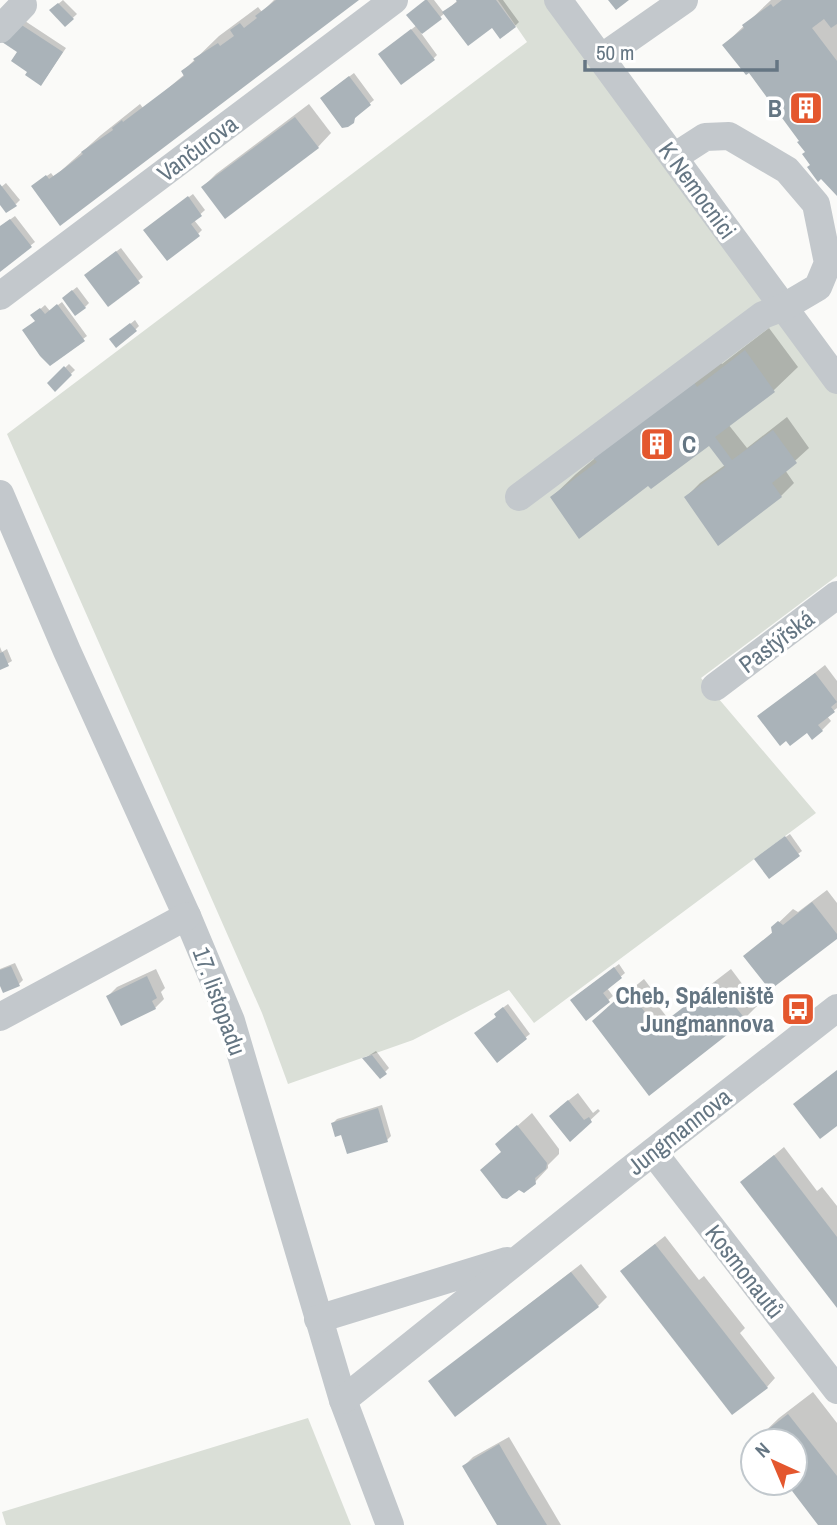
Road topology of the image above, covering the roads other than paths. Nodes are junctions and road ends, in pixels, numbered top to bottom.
1 (394, 0) edge
2 (558, 0) edge
3 (684, 0) edge
4 (23, 5) dead end
5 (0, 29) edge
6 (601, 58) junction
7 (674, 157) junction
8 (0, 296) edge
9 (784, 307) junction
10 (837, 380) edge
11 (0, 494) edge
12 (519, 497) dead end
13 (837, 595) edge
14 (715, 687) dead end
15 (187, 916) junction
16 (837, 1008) edge
17 (0, 1017) edge
18 (653, 1152) junction
19 (523, 1256) junction
20 (318, 1319) junction
21 (837, 1390) edge
22 (343, 1400) junction
23 (390, 1525) edge

1 - 8 street, Vančurova
2 - 6 street, K Nemocnici
3 - 6 street
4 - 5 street
6 - 7 street, K Nemocnici
7 - 9 street, K Nemocnici
7 - 9 street
9 - 10 street, K Nemocnici
9 - 12 street
11 - 15 street, 17. listopadu
13 - 14 street, Pastýřská
15 - 17 street
15 - 20 street, 17. listopadu
16 - 18 street, Jungmannova
18 - 19 street, Jungmannova
18 - 21 street, Kosmonautů
19 - 20 street, Jungmannova
19 - 22 street, Jungmannova
20 - 22 street, 17. listopadu
22 - 23 street, 17. listopadu

